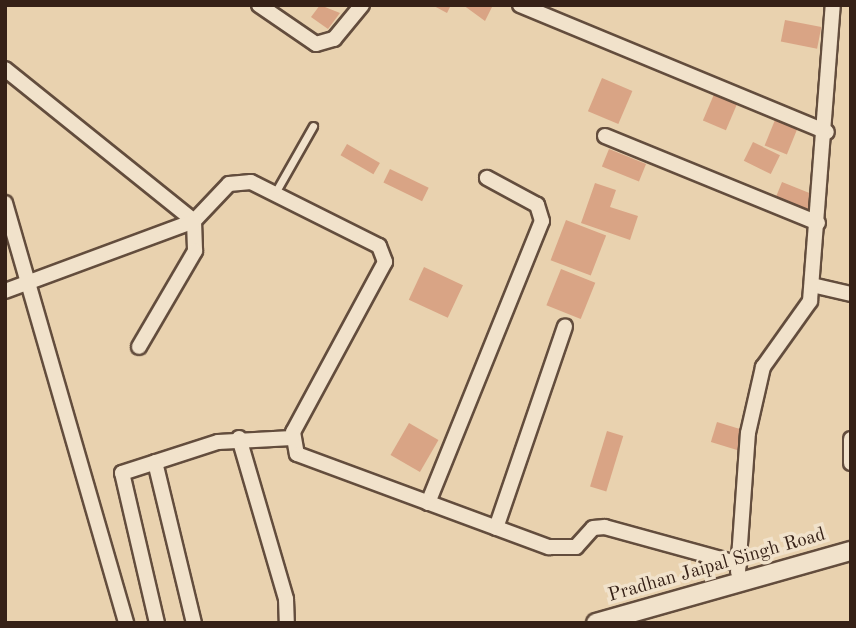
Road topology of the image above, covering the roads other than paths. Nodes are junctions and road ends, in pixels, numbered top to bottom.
1 (259, 5) edge
2 (362, 5) edge
3 (520, 5) edge
4 (833, 5) edge
5 (5, 69) edge
6 (313, 126) dead end
7 (827, 132) junction
8 (605, 136) dead end
9 (487, 178) dead end
10 (274, 194) junction
11 (5, 203) edge
12 (194, 220) junction
13 (818, 223) junction
14 (32, 284) junction
15 (812, 285) junction
16 (5, 291) edge
17 (851, 294) edge
18 (565, 326) dead end
19 (139, 347) dead end
20 (239, 438) junction
21 (292, 439) junction
22 (851, 439) edge
23 (155, 462) junction
24 (851, 463) edge
25 (428, 503) junction
26 (496, 528) junction
27 (851, 551) edge
28 (739, 564) junction
29 (736, 583) junction
30 (126, 623) edge
31 (156, 623) edge
32 (194, 623) edge
33 (287, 623) edge
34 (596, 623) edge

1 - 2 street
3 - 7 street
4 - 7 street
5 - 12 street
6 - 10 lane
7 - 13 street
8 - 13 street
9 - 25 street
10 - 12 street
10 - 21 street
11 - 14 street
12 - 14 street
12 - 19 street
13 - 15 street
14 - 16 street
14 - 30 street
15 - 17 street
15 - 28 street
18 - 26 street
20 - 21 street
20 - 23 street
20 - 33 street
21 - 25 street
22 - 24 street
23 - 31 street
23 - 32 street
25 - 26 street
26 - 28 street
27 - 29 street, Pradhan Jaipal Singh Road
28 - 29 street
29 - 34 street, Pradhan Jaipal Singh Road

